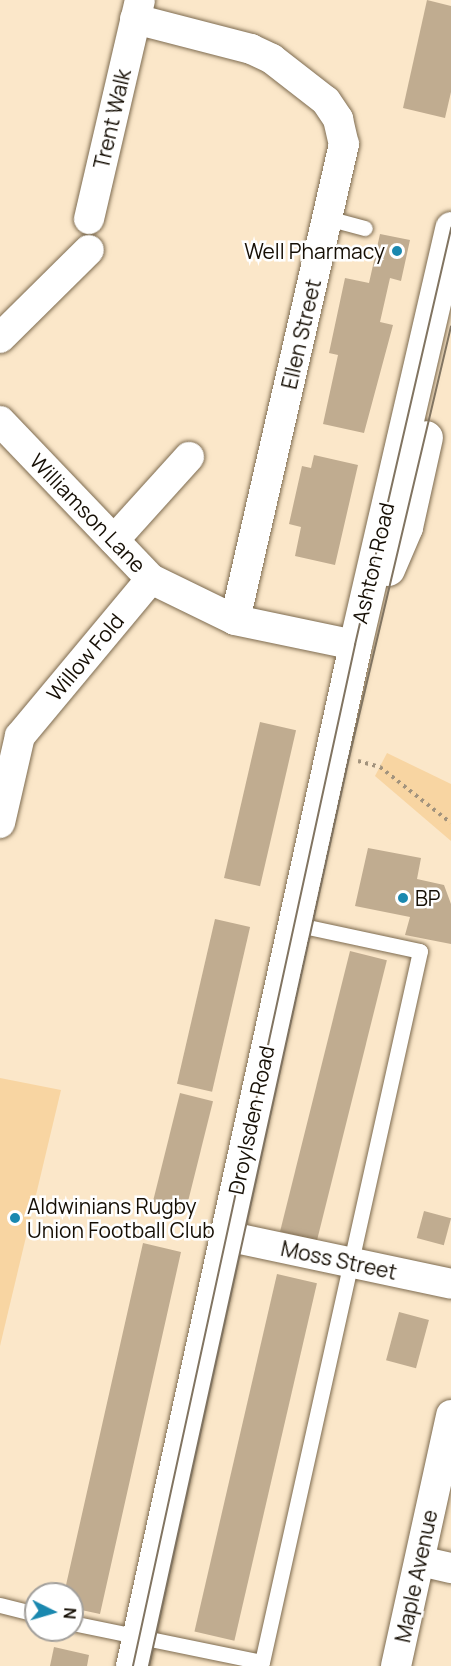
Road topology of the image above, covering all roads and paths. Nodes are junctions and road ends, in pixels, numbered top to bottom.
1 (138, 9) edge
2 (327, 218) junction
3 (89, 219) dead end
4 (364, 228) dead end
5 (451, 228) edge
6 (89, 250) dead end
7 (451, 327) edge
8 (0, 338) edge
9 (0, 421) edge
10 (189, 457) dead end
11 (114, 540) junction
12 (151, 579) junction
13 (235, 620) junction
14 (355, 645) junction
15 (10, 730) edge
16 (331, 753) junction
17 (0, 823) edge
18 (451, 823) edge
19 (294, 924) junction
20 (226, 1236) junction
21 (353, 1264) junction
22 (451, 1284) edge
23 (451, 1415) edge
24 (420, 1561) junction
25 (451, 1568) edge
26 (0, 1605) edge
27 (24, 1611) edge
28 (84, 1629) edge
29 (135, 1653) edge
30 (396, 1666) edge

1 - 2 street, Ellen Street
1 - 3 street, Trent Walk
2 - 4 lane
2 - 13 street, Ellen Street
5 - 14 main road, Ashton Road
6 - 8 street
7 - 14 main road, Ashton Road
9 - 11 street, Williamson Lane
10 - 11 street
11 - 12 street, Williamson Lane
12 - 13 street, Williamson Lane
12 - 15 street, Willow Fold
13 - 14 street, Williamson Lane
14 - 16 main road, Droylsden Road
15 - 17 street, Willow Fold
16 - 18 path
16 - 19 main road, Droylsden Road
19 - 20 main road, Droylsden Road
19 - 21 lane
20 - 21 street, Moss Street
20 - 29 main road, Droylsden Road
21 - 22 street, Moss Street
21 - 29 lane
23 - 24 street, Maple Avenue
24 - 25 street
24 - 30 street, Maple Avenue
26 - 27 lane
28 - 29 lane

